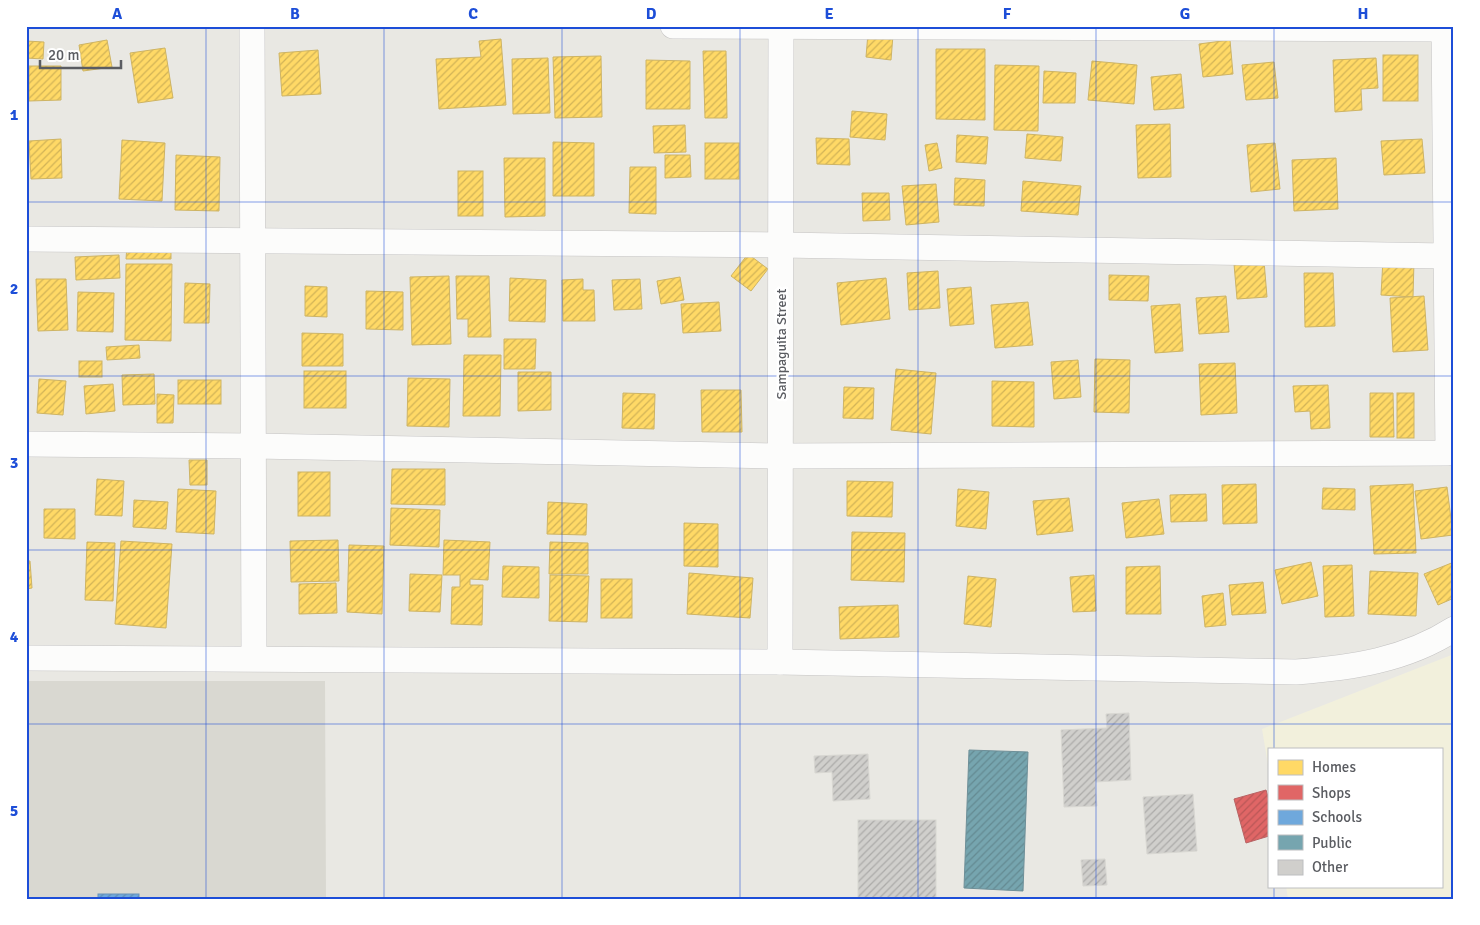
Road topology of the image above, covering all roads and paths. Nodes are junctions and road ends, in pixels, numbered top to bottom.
1 (252, 26) edge
2 (673, 26) edge
3 (781, 27) edge
4 (1444, 27) edge
5 (26, 239) edge
6 (253, 240) junction
7 (781, 245) junction
8 (1446, 256) junction
9 (26, 444) edge
10 (253, 446) junction
11 (781, 456) junction
12 (1454, 629) edge
13 (26, 658) edge
14 (254, 658) junction
15 (780, 662) junction

1 - 6 street
2 - 3 street
3 - 4 street
3 - 7 street, Sampaguita Street
4 - 8 street
5 - 6 street
6 - 7 street
6 - 10 street
7 - 8 street
7 - 11 street, Sampaguita Street
8 - 11 street
9 - 10 street
10 - 11 street
10 - 14 street
11 - 15 street, Sampaguita Street
12 - 15 street
13 - 14 street
14 - 15 street

